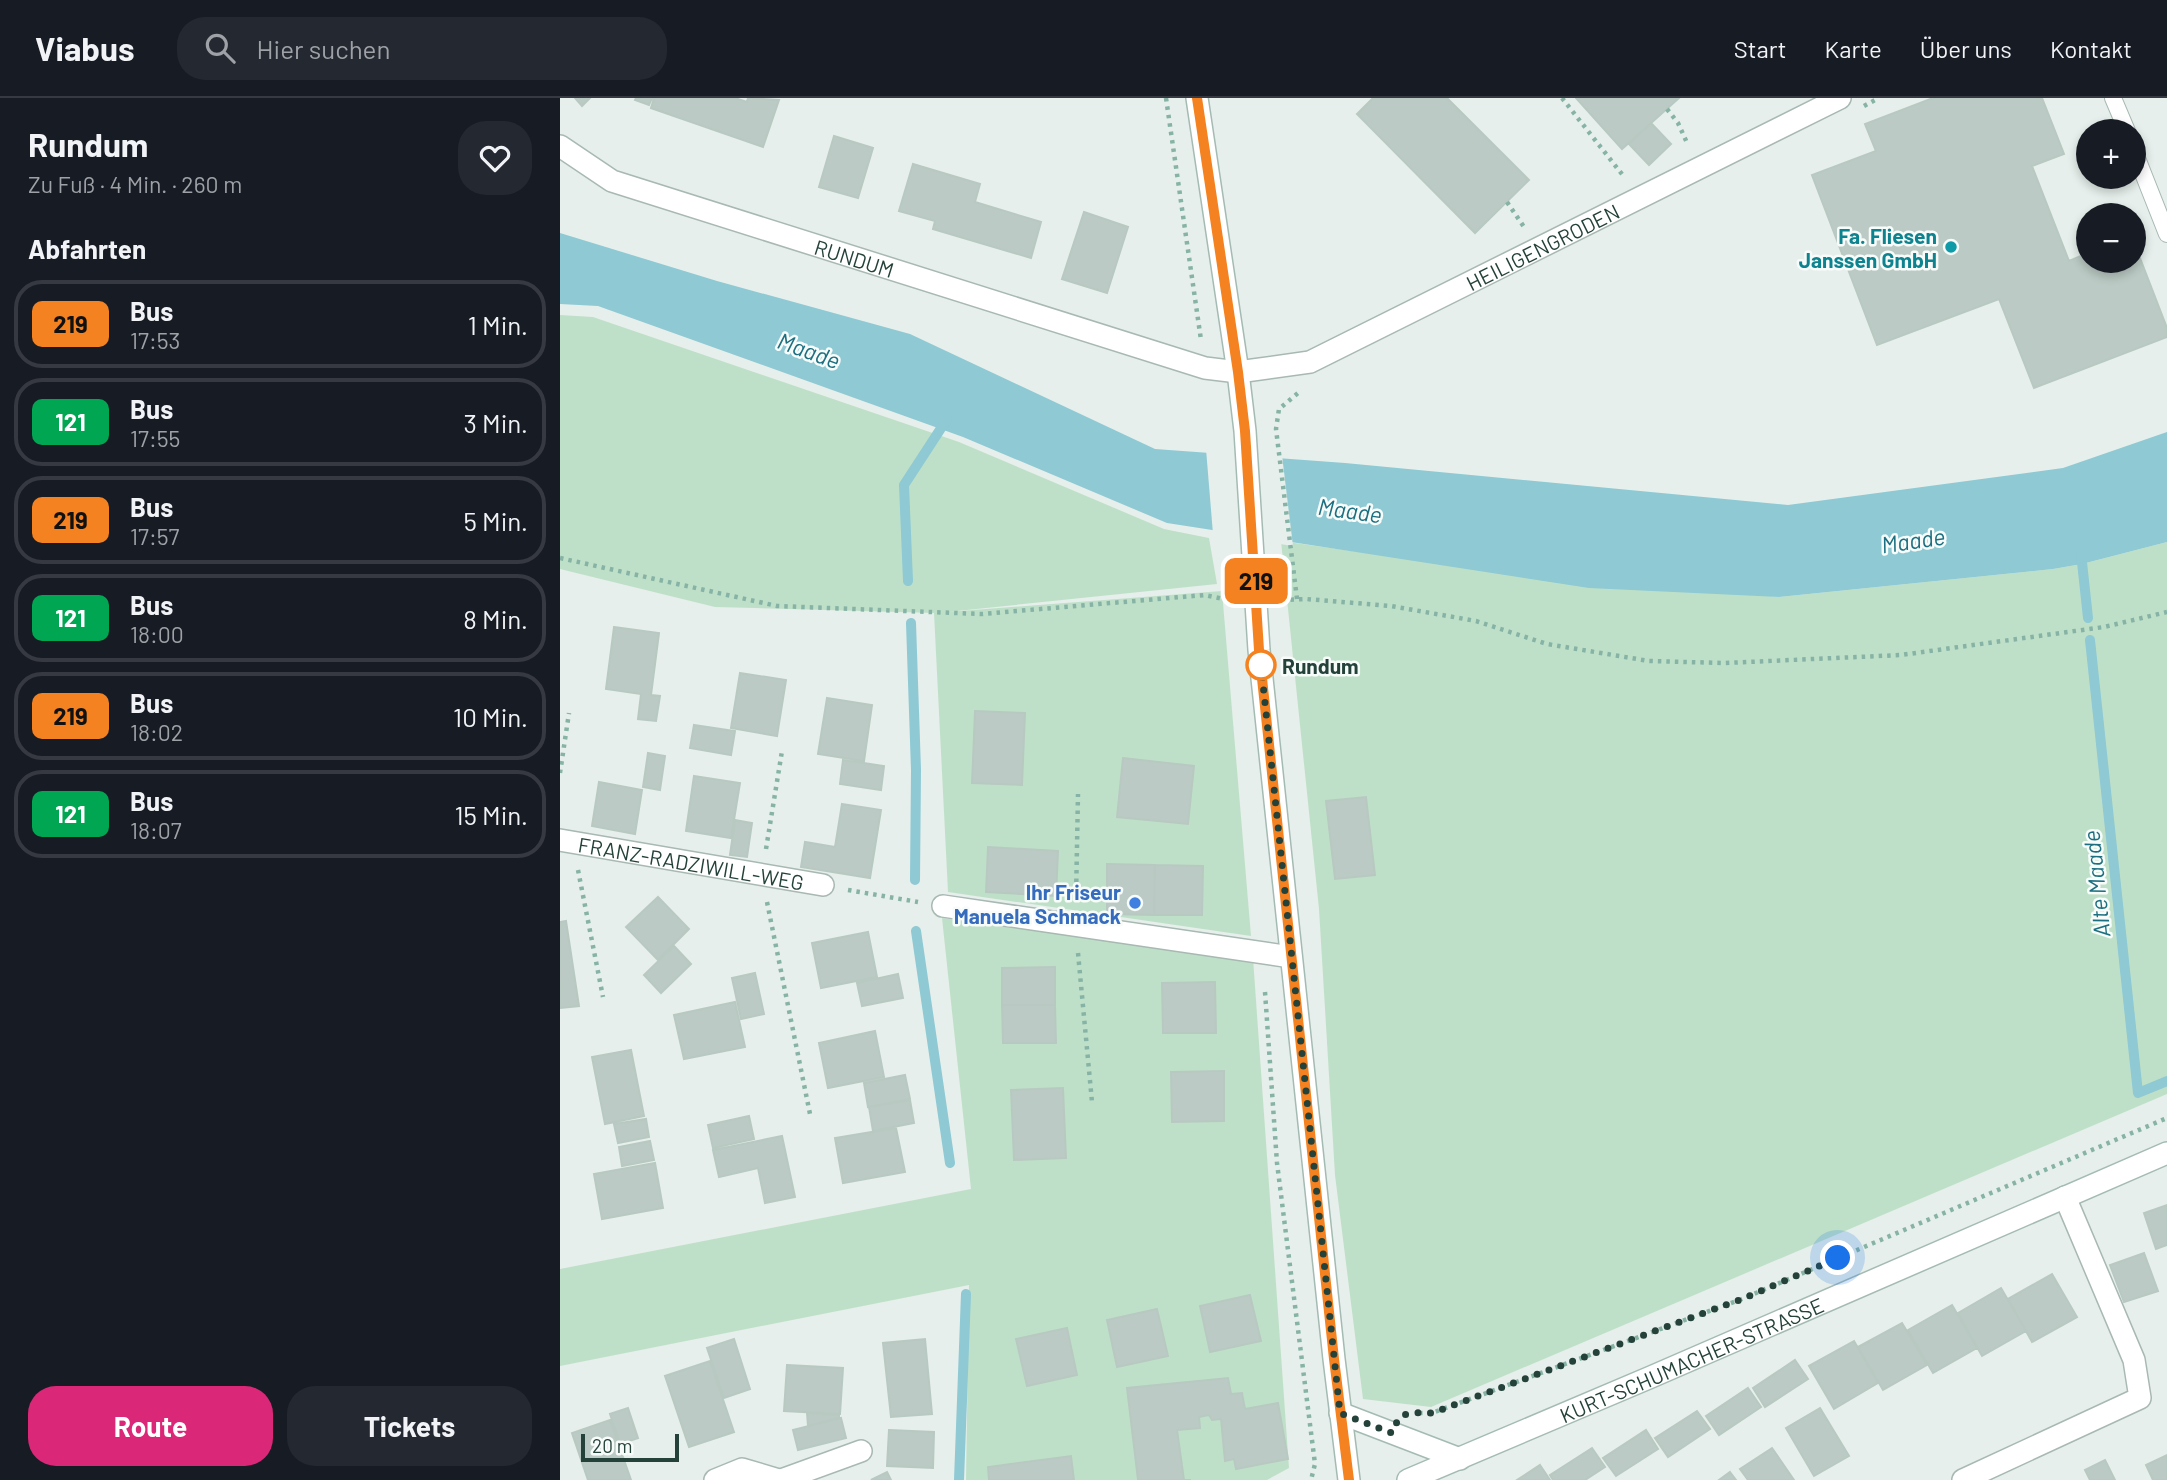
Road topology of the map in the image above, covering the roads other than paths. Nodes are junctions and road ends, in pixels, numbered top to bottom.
1 (1197, 98) edge
2 (1840, 98) edge
3 (2113, 98) edge
4 (2122, 119) edge
5 (560, 146) edge
6 (2146, 181) edge
7 (2167, 234) edge
8 (1238, 372) junction
9 (566, 841) edge
10 (822, 885) road end
11 (943, 906) road end
12 (1291, 957) junction
13 (2167, 1153) edge
14 (2065, 1197) junction
15 (1340, 1413) junction
16 (861, 1451) dead end
17 (1460, 1458) junction
18 (715, 1480) edge
19 (780, 1480) edge
20 (1349, 1480) edge
21 (1408, 1480) edge
22 (1963, 1480) edge

1 - 8 street
2 - 8 street, HEILIGENGRODEN
3 - 4 lane
5 - 8 street, RUNDUM
6 - 7 lane
8 - 12 street
9 - 10 street, FRANZ-RADZIWILL-WEG
11 - 12 street
12 - 15 street
13 - 14 street, KURT-SCHUMACHER-STRASSE
14 - 17 street, KURT-SCHUMACHER-STRASSE
14 - 22 street
15 - 17 street
15 - 20 street
16 - 19 street
17 - 21 street, KURT-SCHUMACHER-STRASSE
18 - 19 street

